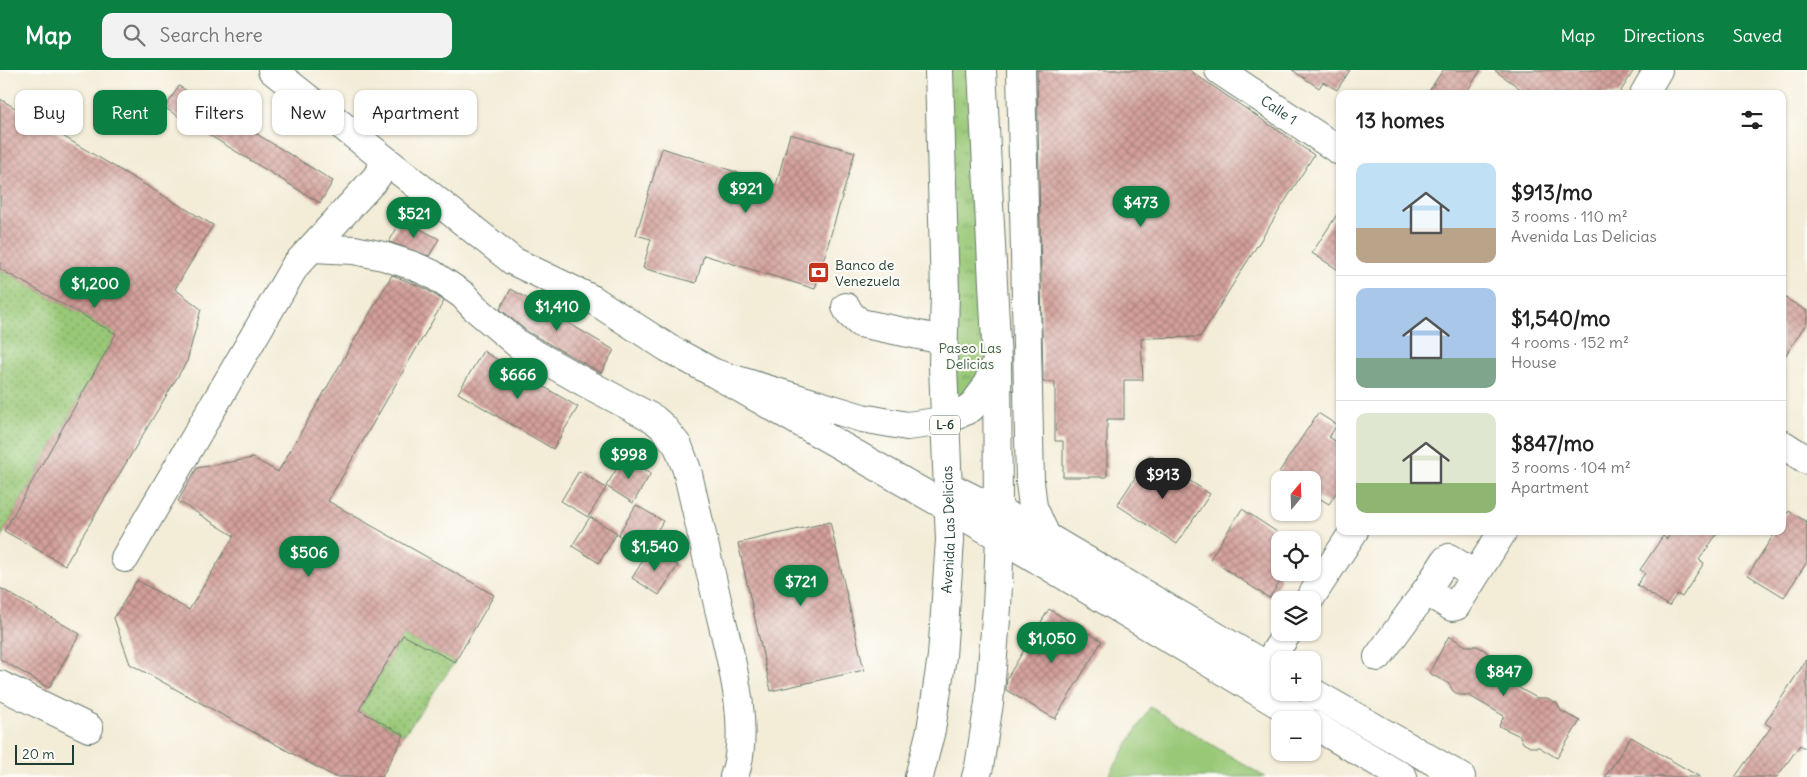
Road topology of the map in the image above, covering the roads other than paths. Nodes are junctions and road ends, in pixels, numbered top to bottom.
1 (272, 70) edge
2 (939, 70) edge
3 (982, 70) edge
4 (1021, 70) edge
5 (1219, 70) edge
6 (1658, 70) edge
7 (1646, 90) edge
8 (1336, 148) edge
9 (387, 162) junction
10 (312, 248) junction
11 (846, 307) dead end
12 (943, 340) junction
13 (997, 361) junction
14 (714, 373) junction
15 (945, 421) junction
16 (1786, 447) edge
17 (1807, 460) edge
18 (949, 497) junction
19 (999, 524) junction
20 (1351, 535) edge
21 (1501, 535) edge
22 (1046, 536) junction
23 (125, 558) dead end
24 (1315, 591) edge
25 (1378, 657) dead end
26 (1271, 669) edge
27 (1271, 671) edge
28 (0, 685) edge
29 (1248, 686) junction
30 (1321, 697) edge
31 (1290, 711) edge
32 (89, 728) dead end
33 (1321, 729) edge
34 (734, 777) edge
35 (919, 777) edge
36 (976, 777) edge
37 (1403, 777) edge
38 (1461, 777) edge

1 - 9 street
2 - 12 street, Avenida Las Delicias / L-6
3 - 13 street, L-6
4 - 22 street
5 - 8 street, Calle 1
6 - 7 street
9 - 10 street
9 - 14 street
10 - 23 street
10 - 34 street
11 - 12 street
12 - 15 street, Avenida Las Delicias / L-6
13 - 15 street, L-6
13 - 19 street, L-6
14 - 15 street, L-6
14 - 18 street
15 - 18 street, Avenida Las Delicias / L-6
16 - 17 street
18 - 19 street
18 - 35 street, Avenida Las Delicias / L-6
19 - 22 street
19 - 29 street
19 - 36 street, L-6
20 - 24 street
21 - 25 street
22 - 26 street
27 - 29 street
28 - 32 street
29 - 31 street
30 - 38 street
33 - 37 street

